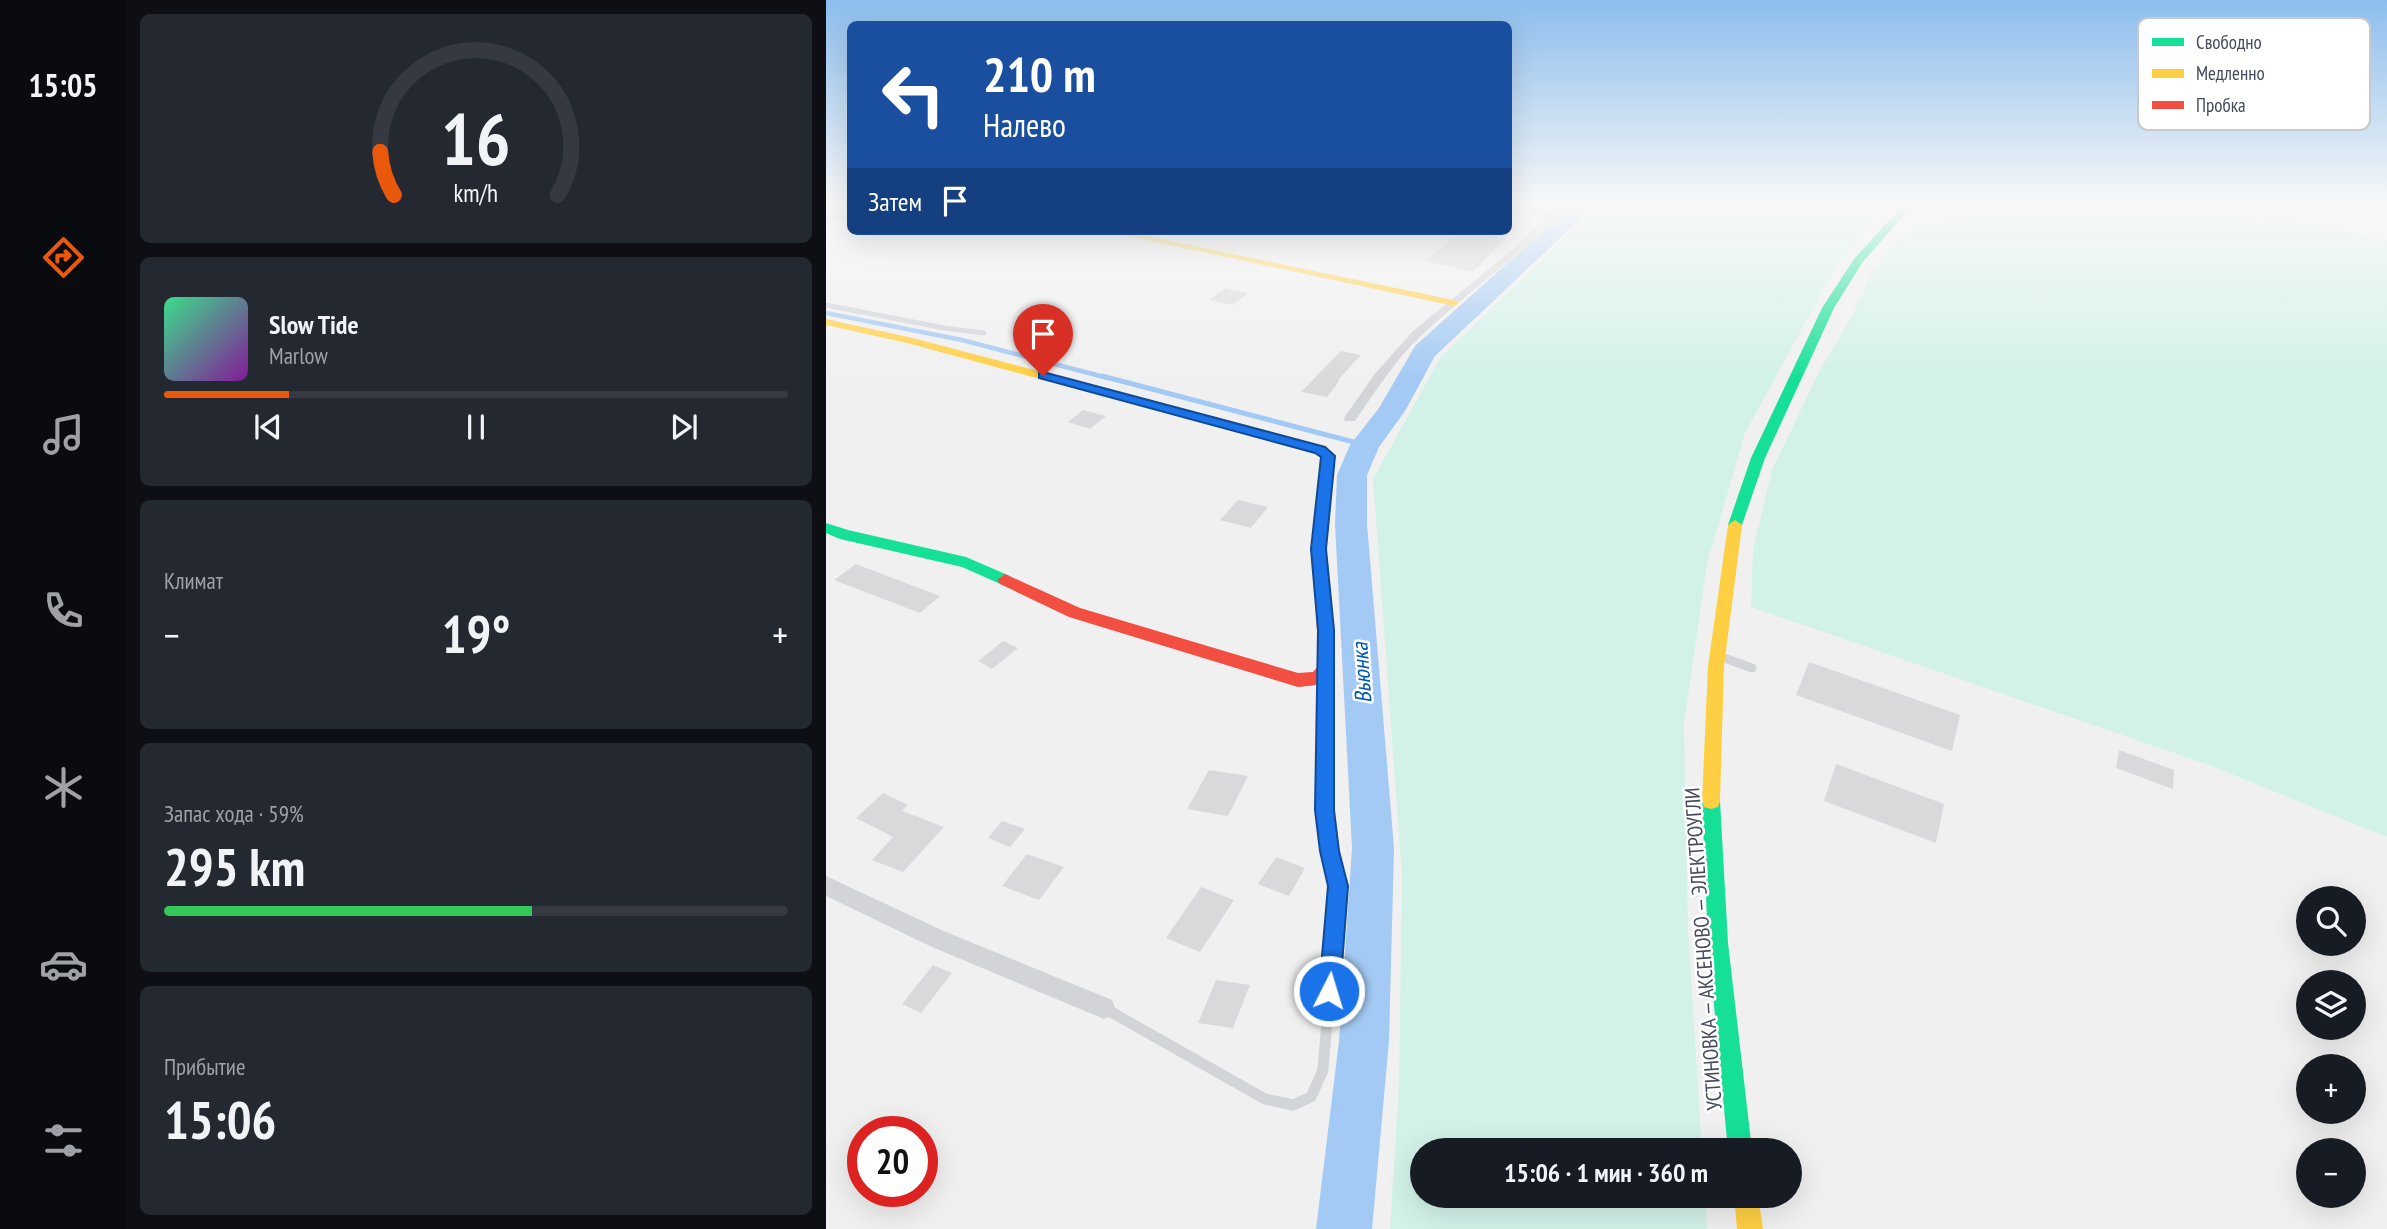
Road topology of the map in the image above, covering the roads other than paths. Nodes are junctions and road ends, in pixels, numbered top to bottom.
1 (1264, 263) edge
2 (1500, 263) edge
3 (1857, 263) edge
4 (1454, 303) junction
5 (826, 304) edge
6 (826, 322) edge
7 (984, 333) dead end
8 (1350, 418) dead end
9 (826, 528) edge
10 (1716, 655) junction
11 (1327, 667) junction
12 (1752, 668) dead end
13 (826, 886) edge
14 (1104, 1008) joint
15 (1739, 1138) edge
16 (1748, 1208) edge
17 (1750, 1229) edge

1 - 4 street
2 - 4 street
3 - 10 street, УСТИНОВКА — АКСЕНОВО — ЭЛЕКТРОУГЛИ
4 - 8 street
5 - 7 lane
6 - 11 street
9 - 11 street
10 - 12 lane
10 - 15 street, УСТИНОВКА — АКСЕНОВО — ЭЛЕКТРОУГЛИ
11 - 14 lane
13 - 14 street
16 - 17 street

